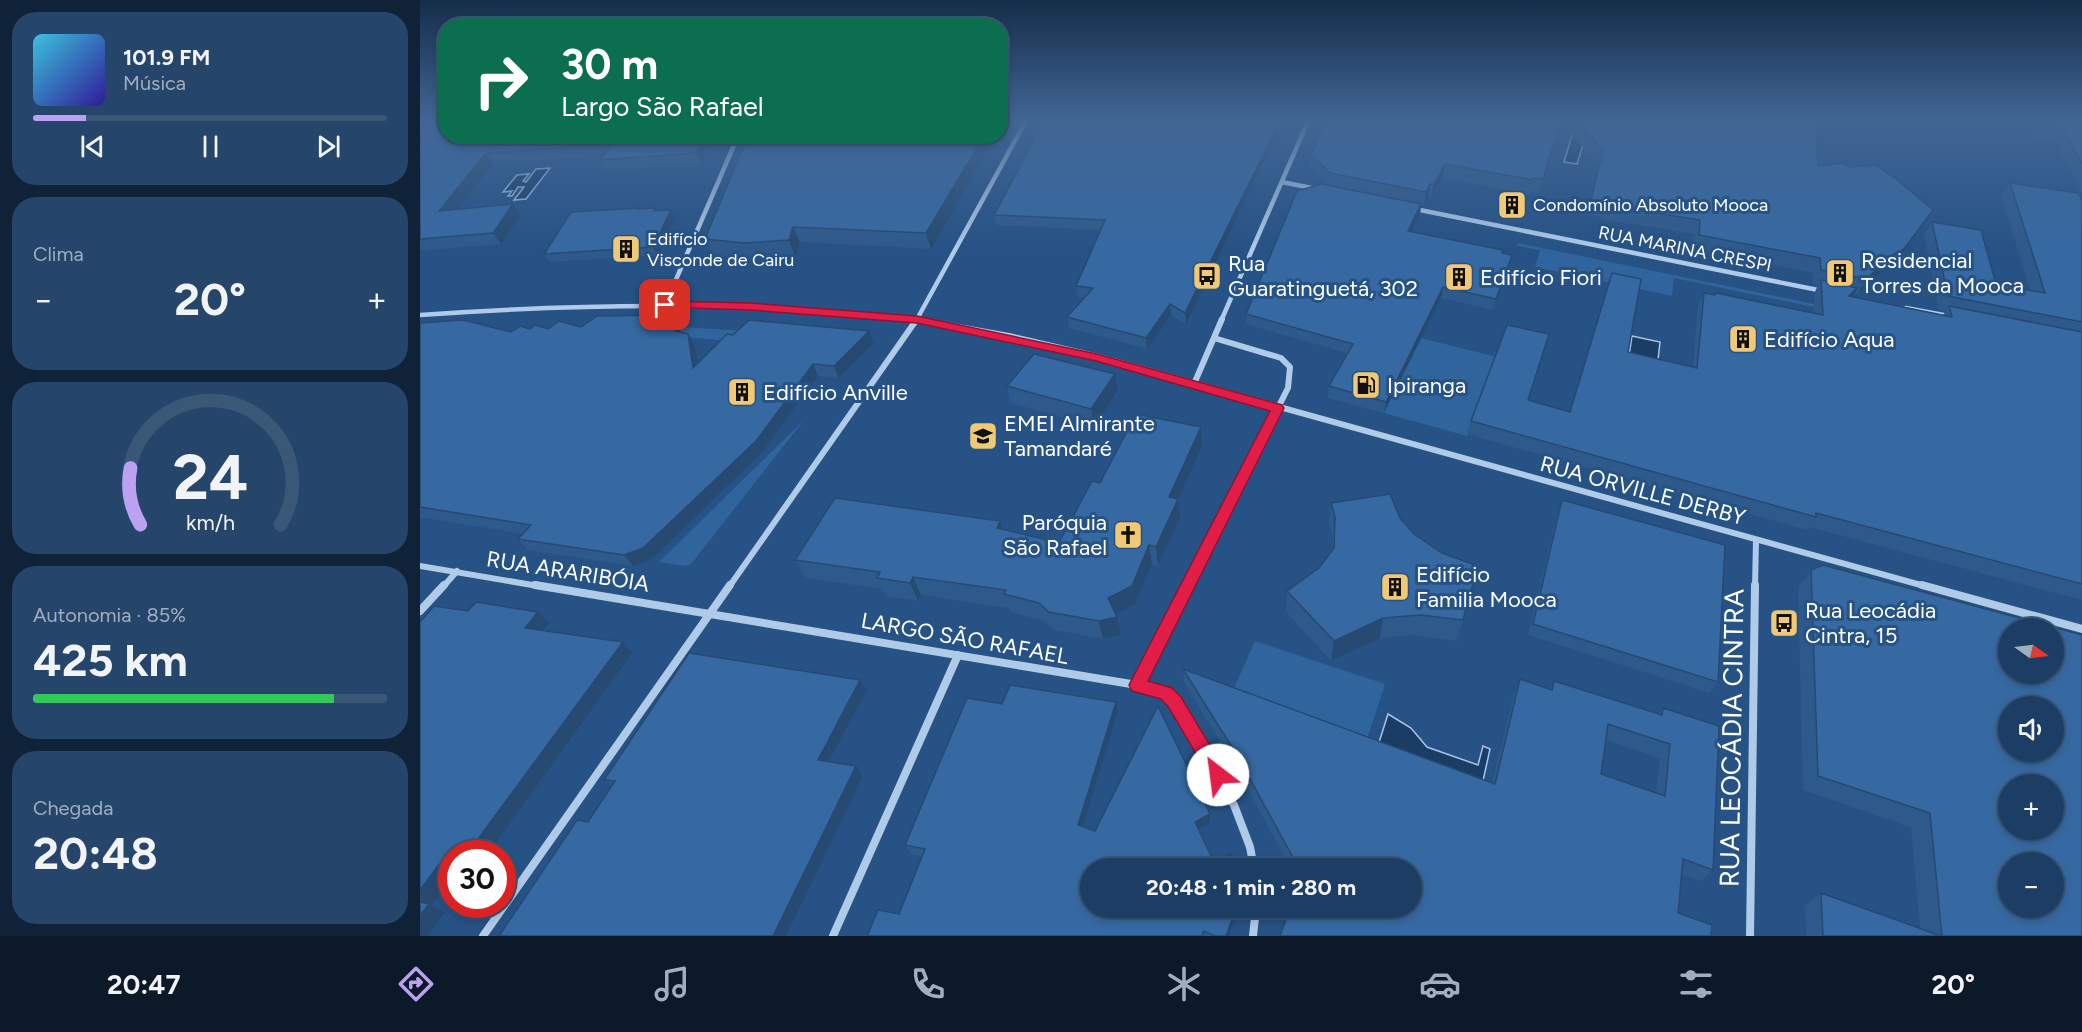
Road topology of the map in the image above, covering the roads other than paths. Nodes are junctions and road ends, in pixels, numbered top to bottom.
1 (726, 163) edge
2 (1003, 163) edge
3 (1290, 163) edge
4 (1282, 182) junction
5 (1329, 191) edge
6 (1410, 208) edge
7 (1830, 292) edge
8 (665, 305) junction
9 (1900, 306) edge
10 (420, 315) edge
11 (1959, 318) edge
12 (917, 320) junction
13 (1214, 338) junction
14 (1194, 384) junction
15 (1278, 408) junction
16 (1756, 540) junction
17 (420, 566) edge
18 (457, 571) junction
19 (420, 611) edge
20 (710, 613) junction
21 (2082, 629) edge
22 (958, 655) junction
23 (1137, 685) junction
24 (1252, 858) edge
25 (1255, 918) edge
26 (483, 936) edge
27 (833, 936) edge
28 (1253, 936) edge
29 (1750, 936) edge

1 - 8 street
2 - 12 street
3 - 4 street
4 - 5 street
4 - 13 street
6 - 7 street, RUA MARINA CRESPI
8 - 10 street, RUA ORVILLE DERBY
8 - 12 street, RUA ORVILLE DERBY
9 - 11 street
12 - 14 street, RUA ORVILLE DERBY
12 - 20 street
13 - 14 street
13 - 15 street
14 - 15 street, RUA ORVILLE DERBY
15 - 16 street, RUA ORVILLE DERBY
15 - 23 street
16 - 21 street, RUA ORVILLE DERBY
16 - 29 street, RUA LEOCÁDIA CINTRA
17 - 18 street, RUA ARARIBÓIA
18 - 19 street
18 - 20 street, RUA ARARIBÓIA
20 - 22 street, LARGO SÃO RAFAEL
20 - 26 street
22 - 23 street, LARGO SÃO RAFAEL
22 - 27 street
23 - 24 street, LARGO SÃO RAFAEL
25 - 28 street

